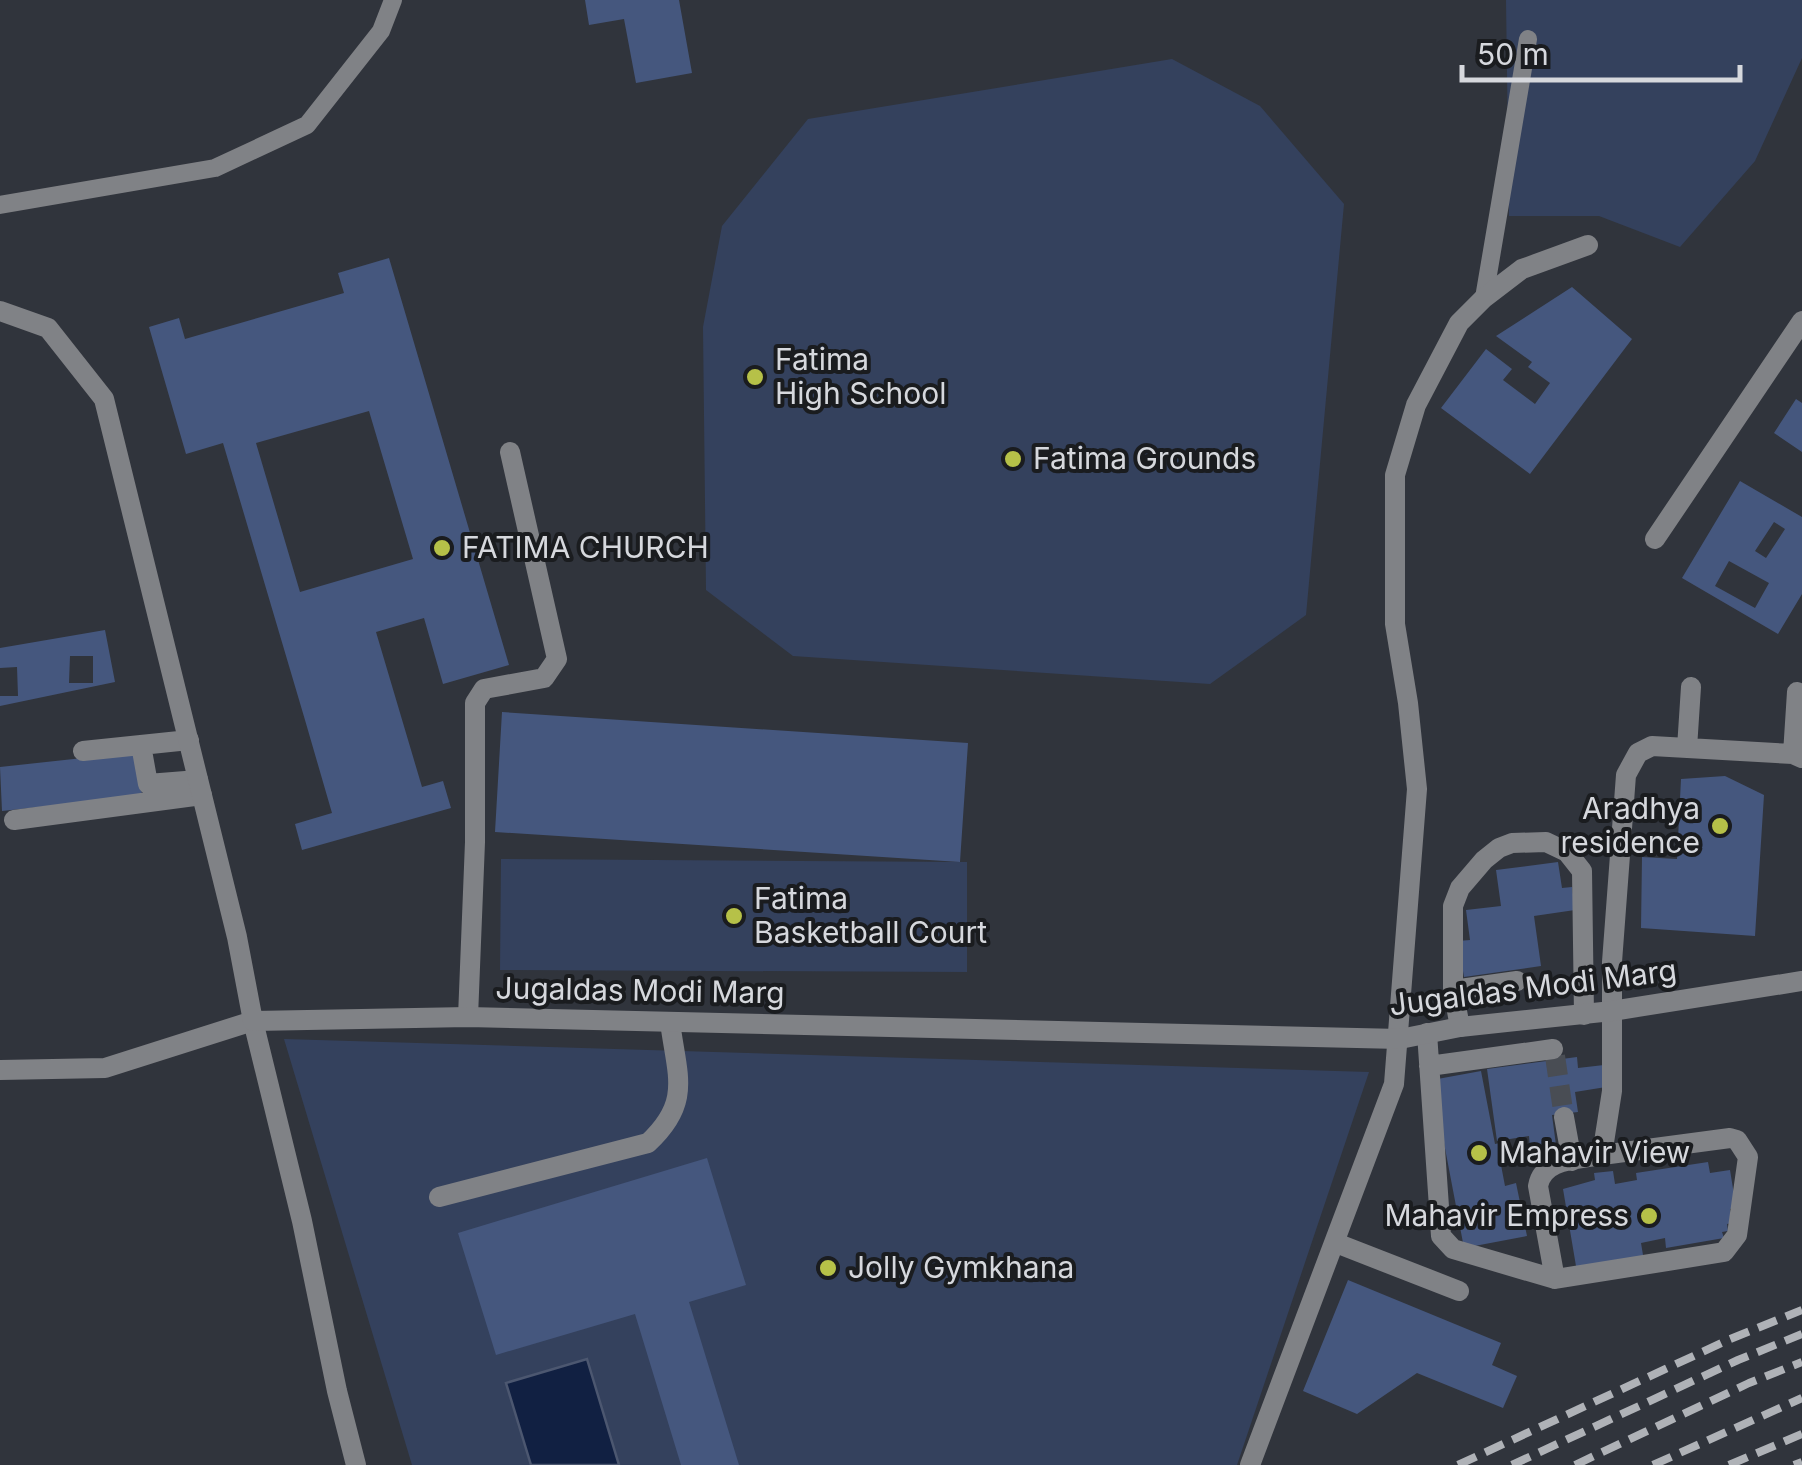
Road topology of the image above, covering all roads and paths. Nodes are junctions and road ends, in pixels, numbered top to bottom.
1 (393, 0) edge
2 (1528, 39) dead end
3 (0, 205) edge
4 (1588, 245) dead end
5 (1484, 298) junction
6 (0, 311) edge
7 (1802, 321) edge
8 (510, 452) dead end
9 (1656, 538) dead end
10 (1691, 687) dead end
11 (1797, 692) dead end
12 (188, 740) junction
13 (141, 745) junction
14 (1687, 748) junction
15 (83, 751) dead end
16 (1797, 756) edge
17 (200, 788) junction
18 (14, 820) dead end
19 (1517, 981) dead end
20 (1802, 982) edge
21 (1453, 990) junction
22 (1612, 1011) junction
23 (1584, 1015) junction
24 (468, 1017) junction
25 (1549, 1018) junction
26 (253, 1021) junction
27 (670, 1022) junction
28 (1460, 1028) junction
29 (1427, 1034) junction
30 (1400, 1038) junction
31 (1428, 1066) junction
32 (0, 1070) edge
33 (1564, 1117) tunnel mouth
34 (1602, 1155) junction
35 (1572, 1161) junction
36 (439, 1197) dead end
37 (1336, 1243) junction
38 (1555, 1280) junction
39 (1459, 1291) dead end
40 (356, 1465) edge
41 (1250, 1465) edge

1 - 3 lane
2 - 5 lane
4 - 5 street
5 - 30 street
6 - 12 street
7 - 9 street
8 - 24 street
10 - 14 street
11 - 16 street
12 - 13 street
12 - 17 street
13 - 15 street
13 - 17 street
14 - 16 street
14 - 22 street
17 - 18 street
17 - 26 street
19 - 21 street
20 - 22 street, Jugaldas Modi Marg
21 - 23 street
21 - 28 street
22 - 23 street, Jugaldas Modi Marg
22 - 34 street
23 - 25 street, Jugaldas Modi Marg
24 - 26 street, Jugaldas Modi Marg
24 - 27 street, Jugaldas Modi Marg
25 - 28 street, Jugaldas Modi Marg
25 - 31 street
26 - 32 street, Jugaldas Modi Marg
26 - 40 street
27 - 30 street, Jugaldas Modi Marg
27 - 36 street
28 - 29 street, Jugaldas Modi Marg
29 - 30 street, Jugaldas Modi Marg
29 - 31 street
30 - 37 street
31 - 38 street
33 - 35 street
34 - 35 street
34 - 38 street
35 - 38 street
37 - 39 street
37 - 41 street

